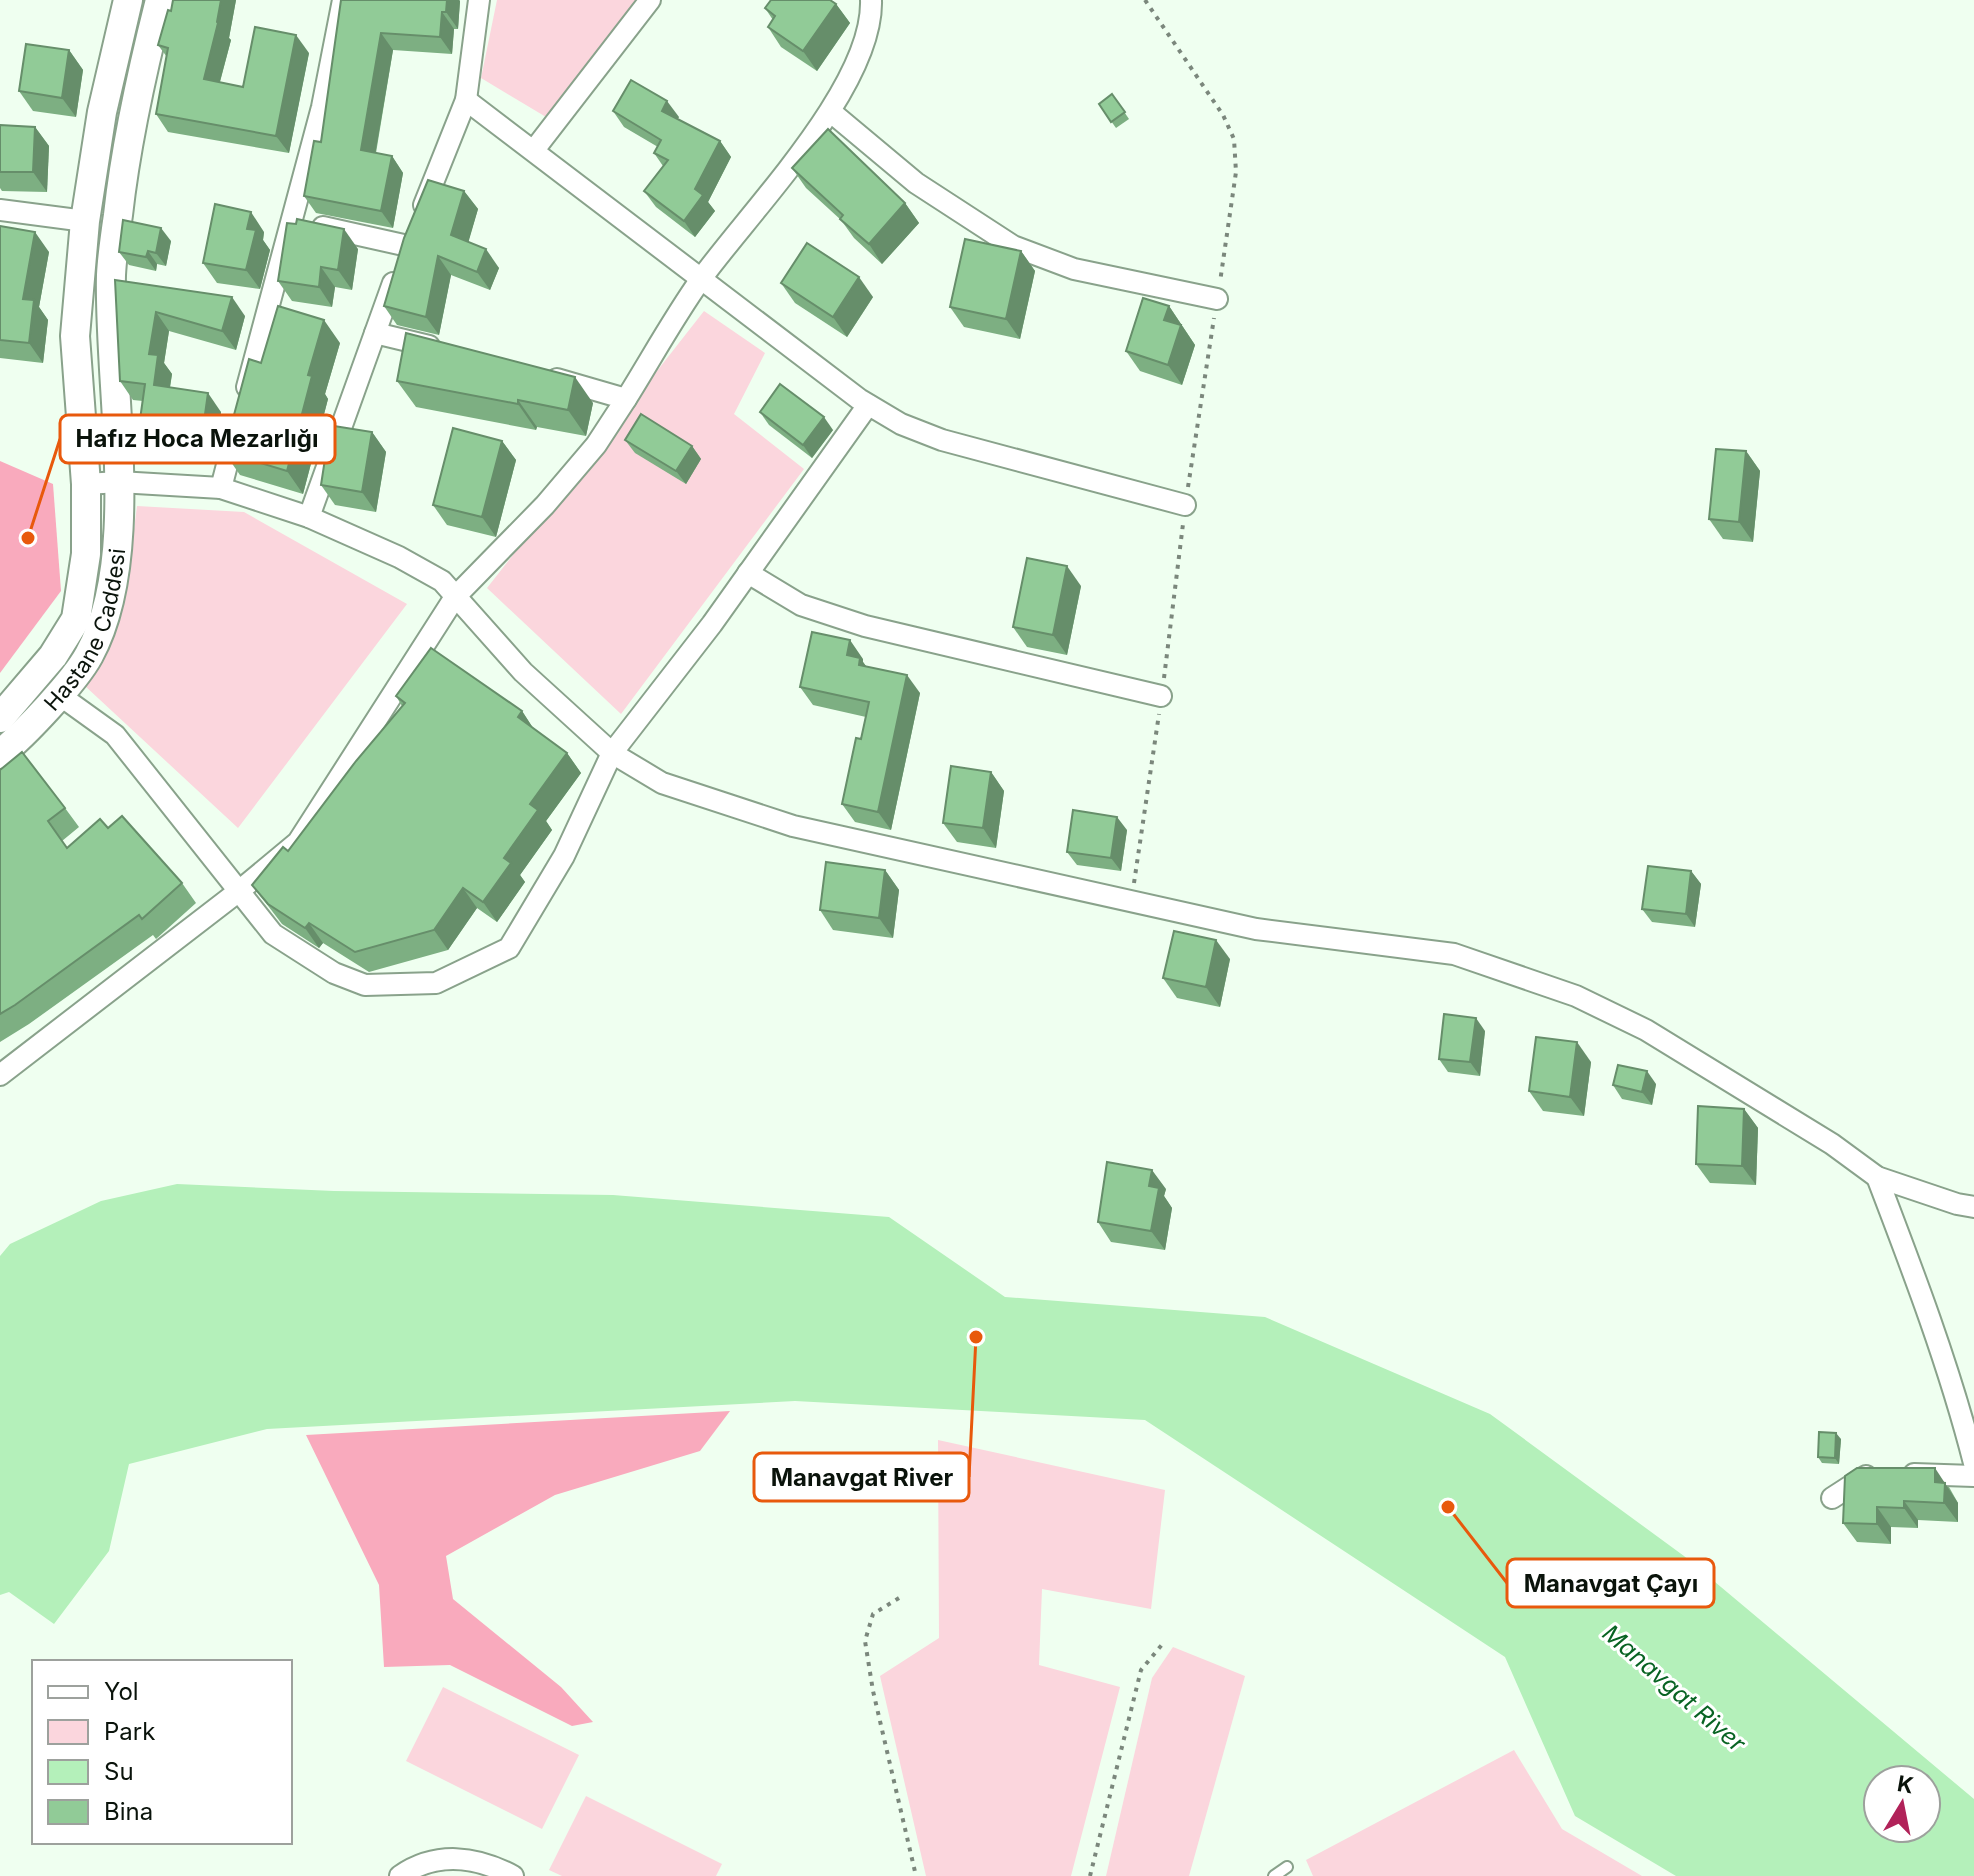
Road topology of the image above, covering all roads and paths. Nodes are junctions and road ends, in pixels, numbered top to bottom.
1 (128, 0) edge
2 (160, 0) edge
3 (343, 0) edge
4 (479, 0) edge
5 (650, 0) edge
6 (871, 0) edge
7 (1145, 0) edge
8 (466, 100) junction
9 (831, 112) junction
10 (534, 150) junction
11 (0, 210) edge
12 (85, 221) junction
13 (291, 221) junction
14 (414, 232) junction
15 (700, 281) junction
16 (1217, 299) junction
17 (375, 333) junction
18 (451, 352) edge
19 (544, 375) edge
20 (626, 399) junction
21 (868, 405) junction
22 (119, 482) junction
23 (86, 484) junction
24 (221, 488) junction
25 (1185, 505) junction
26 (309, 517) junction
27 (748, 573) junction
28 (455, 597) junction
29 (58, 694) junction
30 (1161, 696) junction
31 (0, 718) edge
32 (612, 753) junction
33 (0, 754) edge
34 (239, 891) junction
35 (1132, 902) junction
36 (0, 1075) edge
37 (1877, 1177) junction
38 (1974, 1207) edge
39 (1974, 1463) edge
40 (1974, 1476) edge
41 (1832, 1498) dead end
42 (899, 1598) dead end
43 (1165, 1641) dead end
44 (1287, 1867) dead end
45 (400, 1876) edge
46 (513, 1876) edge
47 (916, 1876) edge
48 (1090, 1876) edge
49 (1275, 1876) edge

1 - 12 street, Hastane Caddesi
2 - 22 street, Hastane Caddesi
3 - 13 street
4 - 8 street
5 - 10 street
6 - 9 street
7 - 16 path
8 - 10 street
8 - 14 street
9 - 15 street
9 - 16 street
10 - 15 street
11 - 12 street
12 - 23 street, Hastane Caddesi
13 - 14 street
13 - 24 street
14 - 17 street
15 - 20 street
15 - 21 street
16 - 25 path
17 - 18 street
17 - 26 street
19 - 20 street
20 - 28 street
21 - 25 street
21 - 27 street
22 - 23 street
22 - 24 street
22 - 29 street, Hastane Caddesi
23 - 31 street, Hastane Caddesi
24 - 26 street
25 - 30 path
26 - 28 street
27 - 30 street
27 - 32 street
28 - 32 street
28 - 34 street
29 - 33 street, Hastane Caddesi
29 - 34 street
30 - 35 path
32 - 34 street
32 - 35 street
34 - 36 street
35 - 37 street
37 - 38 street
37 - 39 street
40 - 41 street
42 - 47 path
43 - 48 path
44 - 49 lane
45 - 46 street

